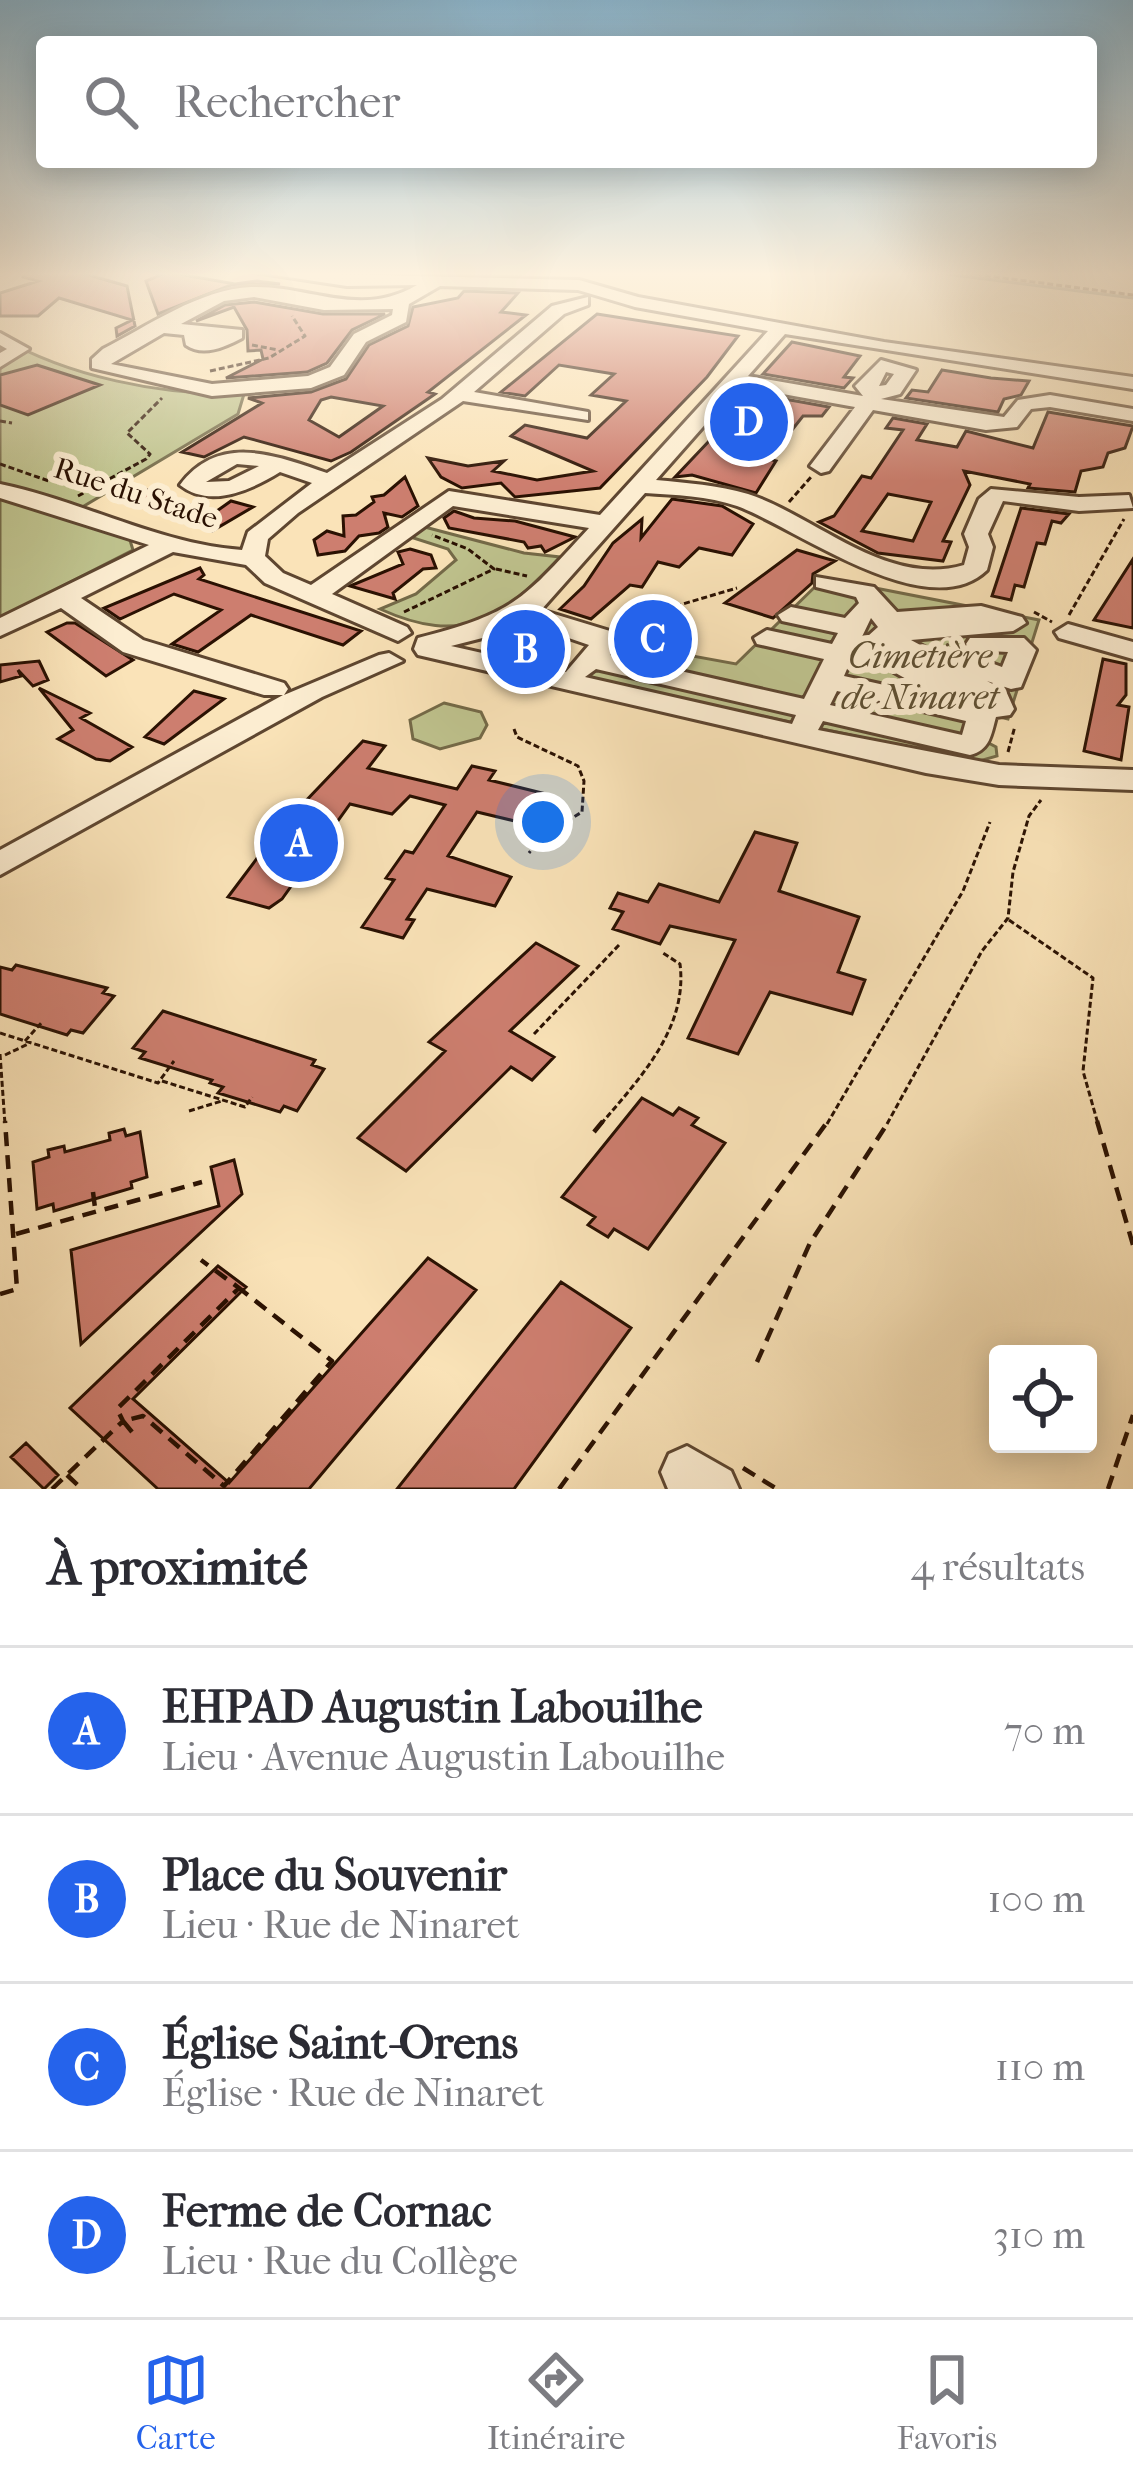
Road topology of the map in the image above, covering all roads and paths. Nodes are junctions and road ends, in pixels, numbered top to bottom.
1 (6, 341) edge
2 (133, 341) edge
3 (234, 341) edge
4 (297, 341) edge
5 (358, 341) edge
6 (512, 341) edge
7 (768, 341) edge
8 (848, 341) edge
9 (853, 341) edge
10 (900, 350) junction
11 (282, 351) junction
12 (0, 361) edge
13 (734, 379) junction
14 (1133, 383) edge
15 (181, 386) junction
16 (460, 395) junction
17 (872, 398) junction
18 (581, 416) dead end
19 (1133, 416) edge
20 (0, 421) edge
21 (12, 423) dead end
22 (0, 464) edge
23 (277, 464) dead end
24 (820, 466) joint
25 (50, 481) dead end
26 (330, 482) junction
27 (636, 486) junction
28 (0, 491) edge
29 (1132, 502) edge
30 (66, 503) junction
31 (776, 517) junction
32 (604, 524) junction
33 (408, 526) junction
34 (173, 542) junction
35 (253, 558) junction
36 (494, 569) junction
37 (553, 581) junction
38 (737, 588) dead end
39 (313, 596) junction
40 (65, 599) junction
41 (939, 603) dead end
42 (521, 613) junction
43 (0, 628) edge
44 (1066, 630) joint
45 (864, 635) junction
46 (595, 648) junction
47 (394, 649) junction
48 (1133, 651) edge
49 (938, 654) junction
50 (565, 682) junction
51 (274, 689) dead end
52 (872, 691) junction
53 (934, 703) junction
54 (804, 717) junction
55 (860, 721) junction
56 (514, 729) dead end
57 (1041, 776) junction
58 (1133, 780) edge
59 (990, 815) dead end
60 (529, 853) dead end
61 (0, 864) edge
62 (1008, 919) junction
63 (620, 944) dead end
64 (663, 953) dead end
65 (43, 1021) dead end
66 (0, 1034) edge
67 (534, 1034) dead end
68 (27, 1042) junction
69 (2, 1054) edge
70 (174, 1061) dead end
71 (160, 1080) junction
72 (252, 1097) dead end
73 (226, 1100) junction
74 (189, 1111) dead end
75 (594, 1132) dead end
76 (202, 1182) dead end
77 (11, 1183) junction
78 (0, 1186) edge
79 (93, 1192) dead end
80 (95, 1212) junction
81 (14, 1235) junction
82 (1133, 1246) edge
83 (201, 1260) dead end
84 (238, 1288) junction
85 (0, 1294) edge
86 (757, 1362) dead end
87 (1133, 1415) edge
88 (123, 1421) junction
89 (132, 1432) dead end
90 (67, 1475) junction
91 (52, 1489) edge
92 (82, 1489) edge
93 (559, 1489) edge
94 (1108, 1489) edge

1 - 12 street
2 - 15 street
3 - 11 path
4 - 11 path
5 - 15 street
6 - 16 street
7 - 13 street
8 - 10 street
9 - 10 street
10 - 14 street
11 - 15 path
13 - 17 street
13 - 27 street
15 - 30 path
16 - 18 street
16 - 26 street
17 - 19 street
17 - 24 street
20 - 21 path
22 - 25 path
23 - 26 street
24 - 31 path
26 - 35 street
27 - 31 street
27 - 32 street
28 - 30 street, Rue du Stade
29 - 31 street
29 - 44 path
30 - 34 street, Rue du Stade
32 - 33 street
32 - 37 street
33 - 36 path
33 - 39 street
34 - 35 street, Rue du Stade
34 - 40 street
35 - 39 street
36 - 37 path
36 - 47 path
37 - 42 street
38 - 46 path
39 - 47 street
40 - 43 street
40 - 51 street
41 - 45 street
42 - 46 street
42 - 47 street
44 - 48 street
45 - 45 street
45 - 49 street
45 - 49 street
45 - 52 street
45 - 53 street
45 - 54 street
46 - 50 street
46 - 54 street
47 - 50 street
47 - 61 street
49 - 49 street
50 - 54 street
52 - 53 street
52 - 55 street
53 - 55 street
54 - 55 street
54 - 57 street
56 - 60 path
57 - 58 street
57 - 62 path
59 - 93 path
62 - 82 path
62 - 86 path
63 - 67 path
64 - 75 path
65 - 68 path
66 - 68 path
68 - 69 path
68 - 71 path
69 - 77 path
70 - 71 path
71 - 73 path
72 - 73 path
73 - 74 path
76 - 80 path
77 - 78 path
77 - 81 path
79 - 80 path
80 - 81 path
81 - 85 path
83 - 84 path
84 - 88 path
84 - 88 path
87 - 94 path
88 - 89 path
88 - 90 path
90 - 91 path
90 - 92 path

